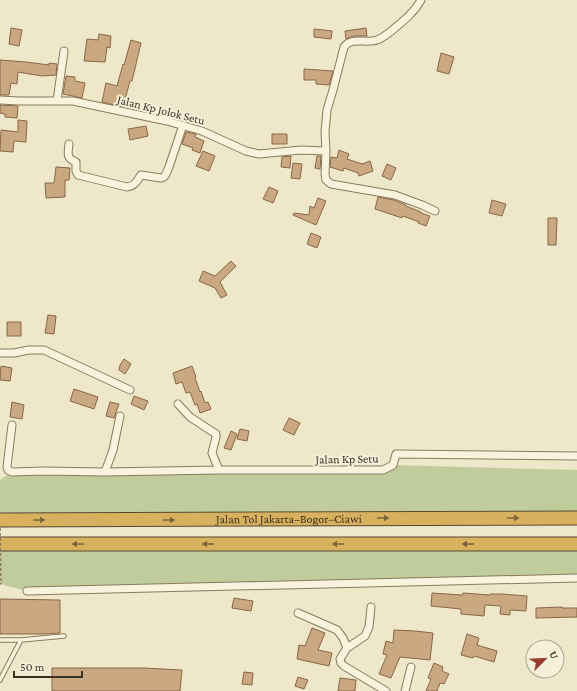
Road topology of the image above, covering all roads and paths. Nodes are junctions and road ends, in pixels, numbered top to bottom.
1 (421, 0) edge
2 (64, 51) dead end
3 (0, 100) edge
4 (58, 101) junction
5 (183, 125) junction
6 (69, 144) dead end
7 (326, 151) junction
8 (435, 211) dead end
9 (0, 353) edge
10 (130, 390) dead end
11 (178, 404) dead end
12 (120, 416) dead end
13 (12, 425) dead end
14 (577, 456) edge
15 (219, 470) junction
16 (105, 472) junction
17 (577, 518) edge
18 (0, 520) edge
19 (0, 528) edge
20 (0, 544) edge
21 (577, 544) edge
22 (577, 578) edge
23 (0, 584) edge
24 (27, 591) dead end
25 (371, 607) dead end
26 (298, 613) dead end
27 (64, 636) dead end
28 (0, 640) edge
29 (21, 640) junction
30 (347, 648) junction
31 (411, 666) dead end
32 (0, 680) edge
33 (386, 691) edge
34 (405, 691) edge

1 - 7 street
2 - 4 street
3 - 4 street, Jalan Kp Jolok Setu
4 - 5 street, Jalan Kp Jolok Setu
5 - 6 street
5 - 7 street, Jalan Kp Jolok Setu
7 - 8 street
9 - 10 street
11 - 15 street
12 - 16 street
13 - 16 street
14 - 15 street, Jalan Kp Setu
15 - 16 street
18 -> 17 highway, Jalan Tol Jakarta–Bogor–Ciawi
19 - 23 path, bridge
21 -> 20 highway, Jalan Tol Jakarta–Bogor–Ciawi
22 - 24 street
25 - 30 street
26 - 30 street
27 - 29 lane
28 - 29 lane
29 - 32 lane
30 - 33 street
31 - 34 street

